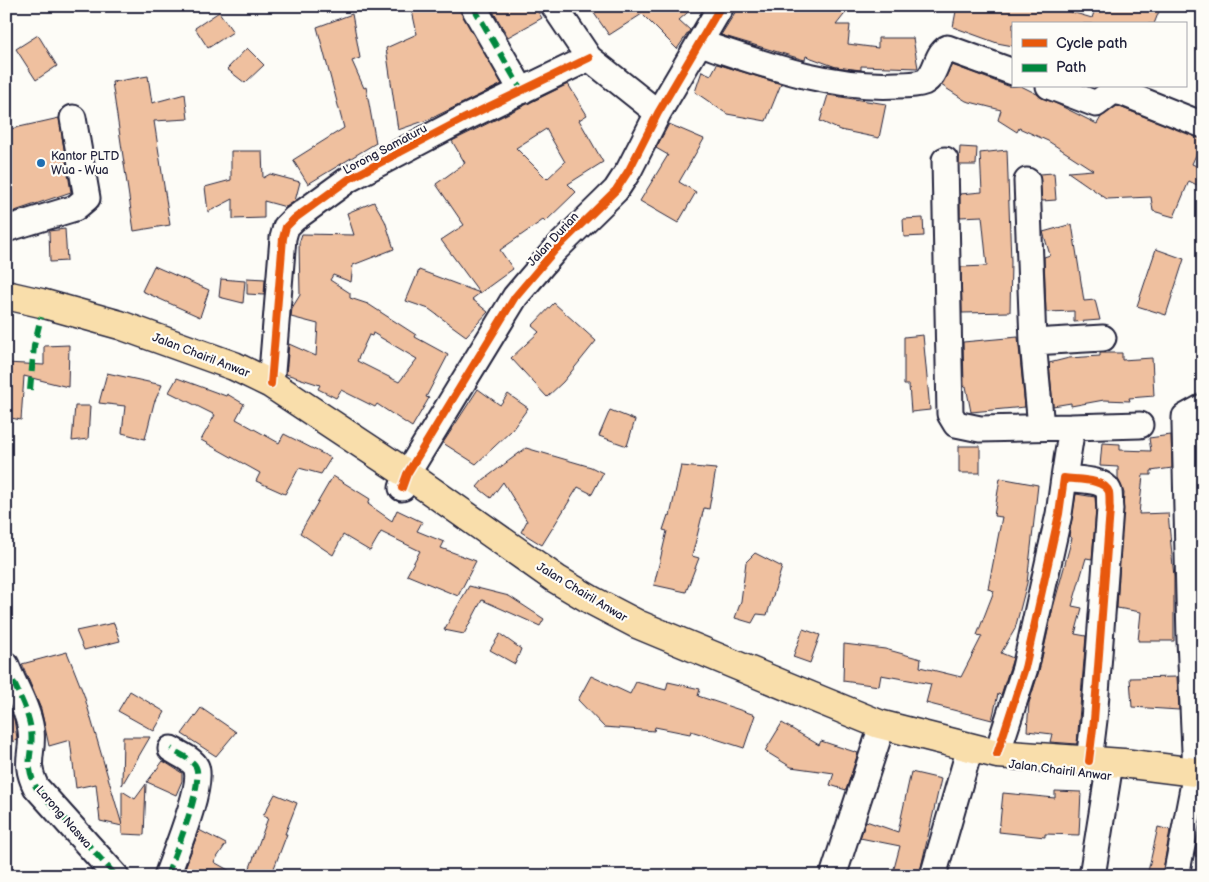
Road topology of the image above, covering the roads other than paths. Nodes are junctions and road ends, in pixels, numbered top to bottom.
1 (473, 6) edge
2 (554, 6) edge
3 (721, 6) edge
4 (700, 43) junction
5 (589, 58) junction
6 (1012, 72) edge
7 (1054, 88) edge
8 (522, 91) junction
9 (658, 113) junction
10 (73, 118) dead end
11 (1203, 125) edge
12 (945, 160) dead end
13 (1027, 181) dead end
14 (6, 229) edge
15 (6, 296) edge
16 (6, 309) edge
17 (1103, 338) dead end
18 (1034, 342) junction
19 (271, 384) junction
20 (1203, 406) edge
21 (1140, 425) dead end
22 (1040, 427) junction
23 (1072, 427) junction
24 (1064, 478) junction
25 (405, 481) junction
26 (6, 665) edge
27 (879, 735) junction
28 (171, 749) dead end
29 (997, 754) junction
30 (967, 758) junction
31 (1098, 769) junction
32 (1199, 780) edge
33 (116, 876) edge
34 (166, 876) edge
35 (833, 876) edge
36 (933, 876) edge
37 (1092, 876) edge
38 (1176, 876) edge

1 - 8 street
2 - 5 street
3 - 4 street, Jalan Durian
4 - 6 street
4 - 9 street, Jalan Durian
5 - 8 street, Lorong Samaturu
5 - 9 street
7 - 11 street
8 - 19 street, Lorong Samaturu
9 - 25 street, Jalan Durian
10 - 14 street
12 - 22 street
13 - 18 street
15 - 19 main road, Jalan Chairil Anwar
16 - 25 main road, Jalan Chairil Anwar
17 - 18 street
18 - 22 street
19 - 25 main road, Jalan Chairil Anwar
20 - 32 street
21 - 23 street
22 - 23 street
23 - 24 street
24 - 29 street
24 - 31 street
25 - 27 main road, Jalan Chairil Anwar
25 - 29 main road, Jalan Chairil Anwar
26 - 33 street, Lorong Naswa
27 - 30 main road, Jalan Chairil Anwar
27 - 35 street
28 - 34 street
29 - 31 main road, Jalan Chairil Anwar
30 - 31 main road, Jalan Chairil Anwar
30 - 36 street
31 - 32 main road, Jalan Chairil Anwar
31 - 37 street
32 - 38 street

